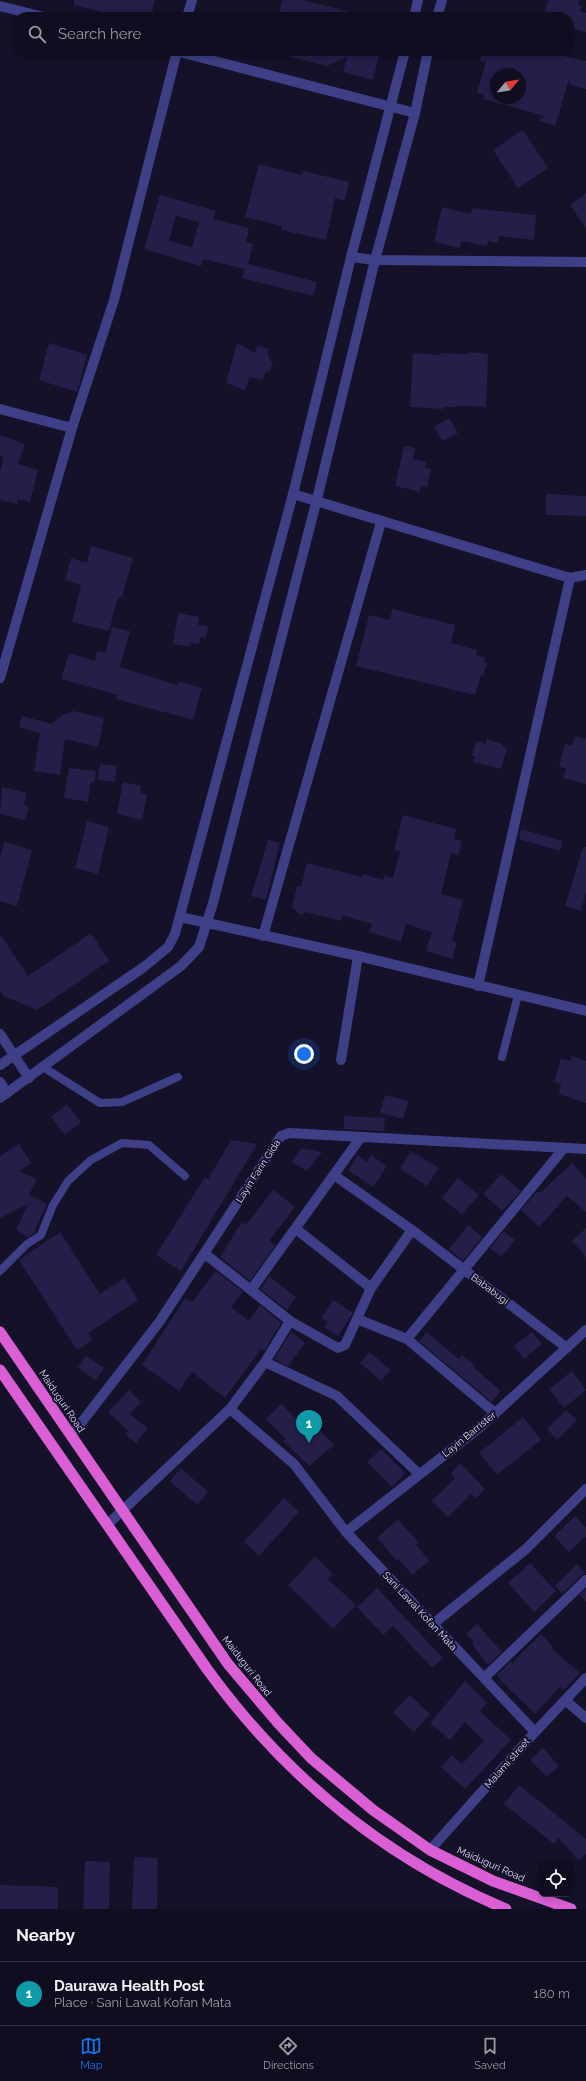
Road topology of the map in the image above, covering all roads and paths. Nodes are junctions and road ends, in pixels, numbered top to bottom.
1 (192, 0) edge
2 (418, 0) edge
3 (442, 0) edge
4 (0, 6) edge
5 (24, 12) edge
6 (188, 12) edge
7 (415, 12) edge
8 (438, 12) edge
9 (176, 56) edge
10 (196, 56) edge
11 (404, 56) edge
12 (427, 56) edge
13 (391, 106) junction
14 (414, 113) junction
15 (351, 257) junction
16 (375, 260) junction
17 (586, 262) edge
18 (0, 409) edge
19 (72, 428) junction
20 (294, 494) junction
21 (316, 502) junction
22 (381, 522) junction
23 (586, 575) edge
24 (570, 578) junction
25 (0, 678) edge
26 (180, 917) junction
27 (207, 924) junction
28 (263, 936) junction
29 (358, 956) junction
30 (478, 986) junction
31 (518, 995) junction
32 (586, 1011) edge
33 (0, 1034) edge
34 (14, 1055) junction
35 (502, 1057) dead end
36 (341, 1060) dead end
37 (0, 1065) edge
38 (43, 1068) junction
39 (178, 1077) dead end
40 (29, 1078) junction
41 (0, 1082) edge
42 (4, 1095) edge
43 (361, 1137) junction
44 (564, 1148) junction
45 (586, 1149) edge
46 (334, 1175) junction
47 (185, 1176) dead end
48 (296, 1229) junction
49 (412, 1230) junction
50 (205, 1254) junction
51 (464, 1269) junction
52 (0, 1271) edge
53 (371, 1288) junction
54 (251, 1290) junction
55 (357, 1319) junction
56 (290, 1321) junction
57 (586, 1330) edge
58 (0, 1332) edge
59 (407, 1339) junction
60 (567, 1348) junction
61 (265, 1362) junction
62 (1, 1374) edge
63 (230, 1409) junction
64 (495, 1413) junction
65 (71, 1436) junction
66 (420, 1474) junction
67 (586, 1489) edge
68 (122, 1510) junction
69 (107, 1525) junction
70 (346, 1532) junction
71 (586, 1580) edge
72 (433, 1624) junction
73 (484, 1678) junction
74 (586, 1678) edge
75 (565, 1700) junction
76 (586, 1718) edge
77 (534, 1732) junction
78 (430, 1850) junction
79 (506, 1909) edge
80 (571, 1909) edge

1 - 6 street
2 - 7 street
3 - 8 street
4 - 5 street
9 - 19 street
10 - 13 street
11 - 13 street
12 - 14 street
13 - 14 street
13 - 15 street
14 - 16 street
15 - 16 street
15 - 20 street
16 - 17 street
16 - 21 street
18 - 19 street
19 - 25 street
20 - 21 street
20 - 26 street
21 - 22 street
21 - 27 street
22 - 24 street
22 - 28 street
23 - 24 street
24 - 30 street
26 - 27 street
26 - 34 street
27 - 28 street
27 - 38 street
28 - 29 street
29 - 30 street
29 - 36 street
30 - 31 street
31 - 32 street
31 - 35 lane
33 - 34 street
34 - 37 street
34 - 40 street
38 - 39 lane
38 - 40 street
40 - 42 street
41 - 42 street
43 - 44 street, Layin Farin Gida
43 - 46 street
43 - 50 street, Layin Farin Gida
44 - 45 street, Layin Farin Gida
44 - 51 street
46 - 48 street
46 - 49 street, Bababugi
47 - 52 lane
48 - 53 street
48 - 54 street
49 - 51 street, Bababugi
49 - 53 street
50 - 54 street
50 - 65 street, Layin Farin Gida
51 - 59 street
51 - 60 street, Bababugi
53 - 55 street
54 - 56 street
55 - 56 street
55 - 59 street
56 - 61 street
57 - 60 street, Layin Barrister
58 - 65 highway, Maiduguri Road
59 - 64 street
60 - 64 street, Layin Barrister
61 - 63 street
61 - 66 street
62 - 69 highway
63 - 68 street
63 - 70 street, Sani Lawal Kofan Mata
64 - 66 street, Layin Barrister
65 - 68 highway, Maiduguri Road
66 - 70 street, Layin Barrister
67 - 72 street
68 - 69 street
68 - 78 highway, Maiduguri Road
69 - 79 highway
70 - 72 street, Sani Lawal Kofan Mata
71 - 73 street
72 - 73 street, Sani Lawal Kofan Mata
73 - 77 street, Sani Lawal Kofan Mata
74 - 75 street, Malami street
75 - 76 street
75 - 77 street, Malami street
77 - 78 street, Malami street
78 - 80 highway, Maiduguri Road

